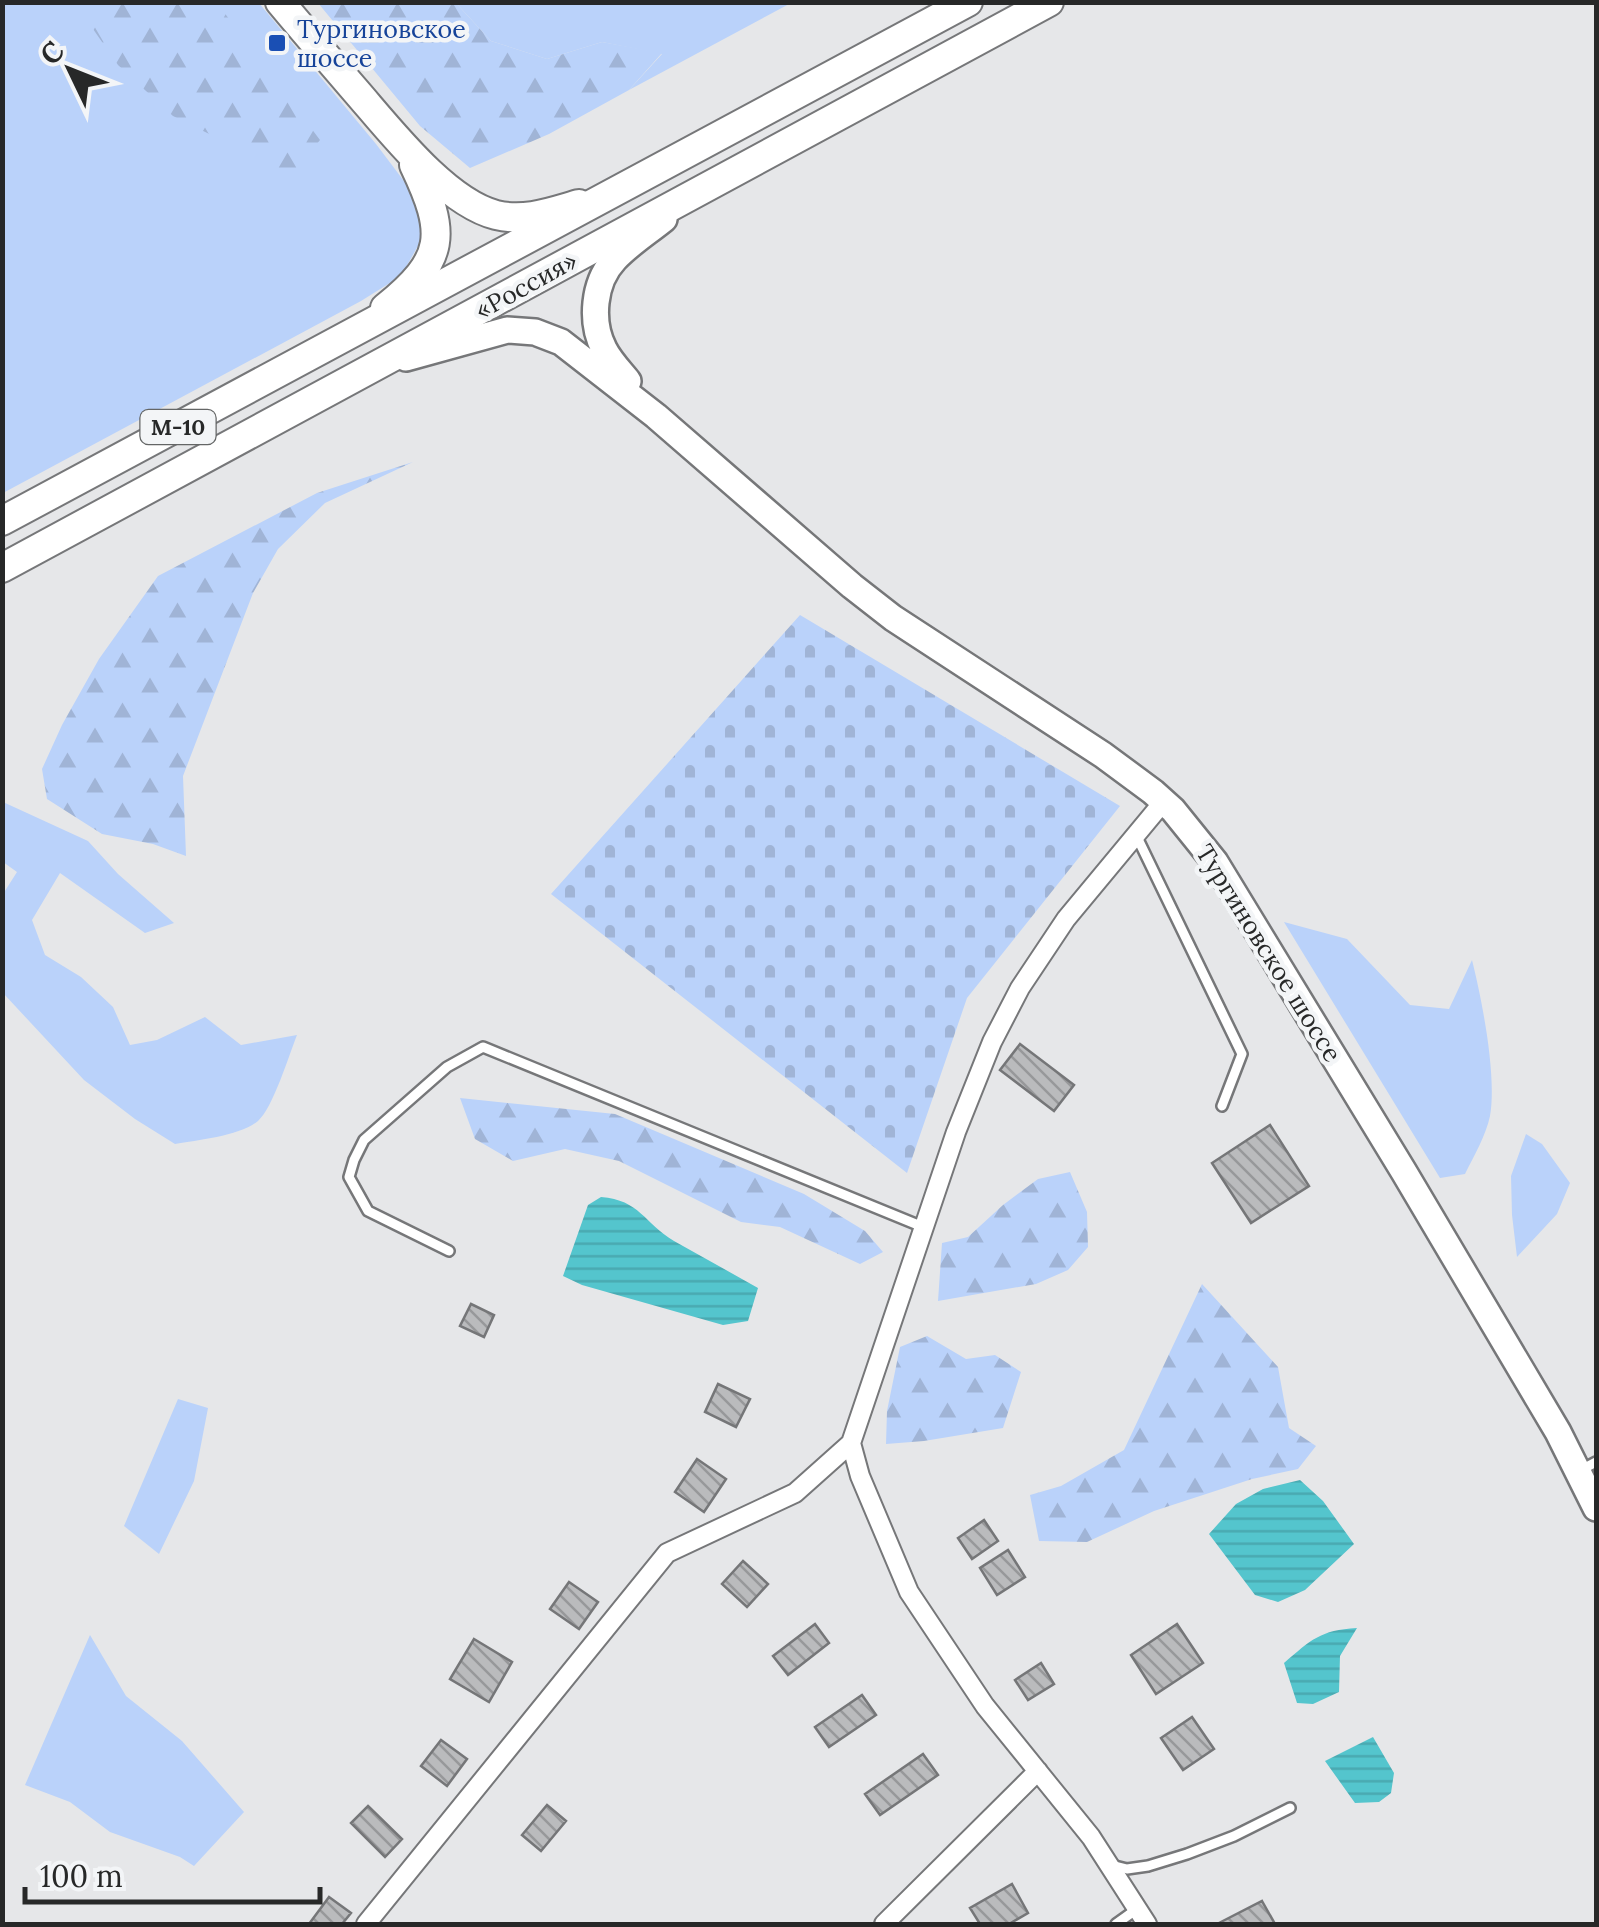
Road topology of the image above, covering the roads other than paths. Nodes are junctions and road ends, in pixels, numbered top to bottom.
1 (280, 2) edge
2 (968, 2) edge
3 (1049, 2) edge
4 (407, 150) junction
5 (700, 190) junction
6 (609, 196) junction
7 (353, 334) junction
8 (372, 368) junction
9 (656, 416) junction
10 (2, 521) edge
11 (2, 568) edge
12 (1164, 801) junction
13 (1136, 835) junction
14 (1222, 1106) dead end
15 (924, 1228) junction
16 (449, 1251) dead end
17 (851, 1443) junction
18 (1588, 1467) edge
19 (1596, 1508) edge
20 (1038, 1772) junction
21 (1290, 1808) dead end
22 (1108, 1865) junction
23 (1142, 1917) edge
24 (366, 1924) edge
25 (884, 1924) edge
26 (1116, 1924) edge

1 - 4 main road
2 - 6 main road, «Россия» / М-10
3 - 5 main road, «Россия» / М-10
4 - 6 main road
4 - 7 main road
5 - 8 main road, «Россия» / М-10
5 - 9 main road, Тургиновское шоссе
6 - 7 main road, «Россия» / М-10
7 - 10 main road, «Россия» / М-10
8 - 9 main road, Тургиновское шоссе
8 - 11 main road, «Россия» / М-10
9 - 12 main road, Тургиновское шоссе
12 - 13 street
12 - 18 main road, Тургиновское шоссе
13 - 14 lane
13 - 15 street
15 - 16 lane
15 - 17 street
17 - 20 street
17 - 24 street
18 - 19 main road, Тургиновское шоссе
20 - 22 street
20 - 25 street
21 - 22 lane
22 - 23 street
23 - 26 lane

